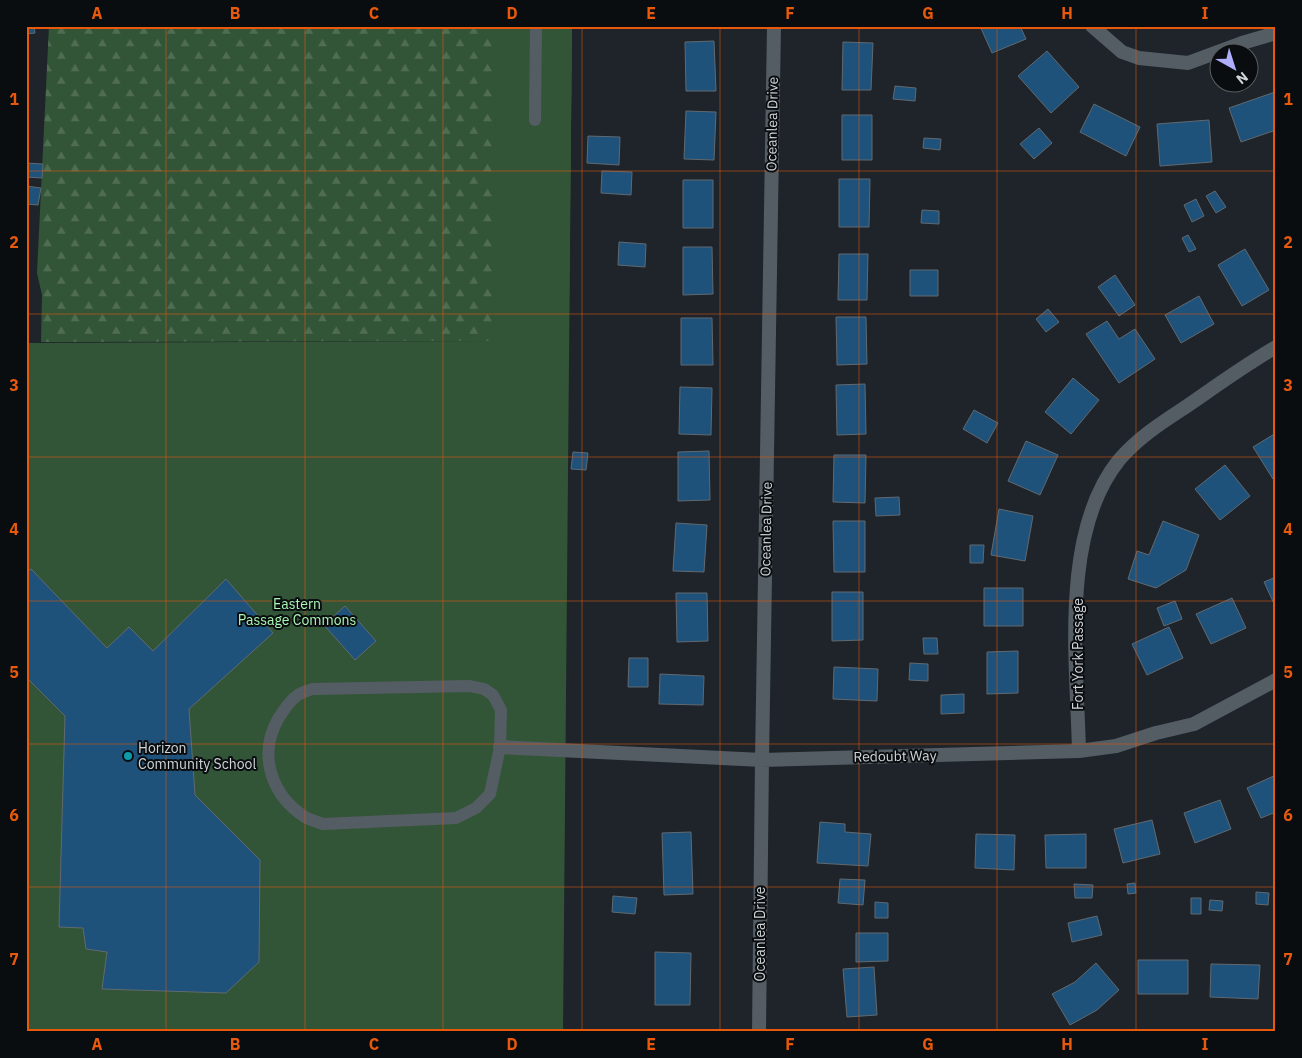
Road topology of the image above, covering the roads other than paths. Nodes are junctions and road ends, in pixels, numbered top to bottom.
1 (536, 26) edge
2 (774, 26) edge
3 (1092, 26) edge
4 (1276, 33) edge
5 (535, 120) dead end
6 (1276, 347) edge
7 (1276, 680) edge
8 (500, 747) junction
9 (1079, 751) junction
10 (762, 760) junction
11 (759, 1032) edge

1 - 5 lane
2 - 10 street, Oceanlea Drive
3 - 4 street
6 - 9 street, Fort York Passage
7 - 9 street, Redoubt Way
8 - 8 lane
8 - 10 street, Redoubt Way
9 - 10 street, Redoubt Way
10 - 11 street, Oceanlea Drive

